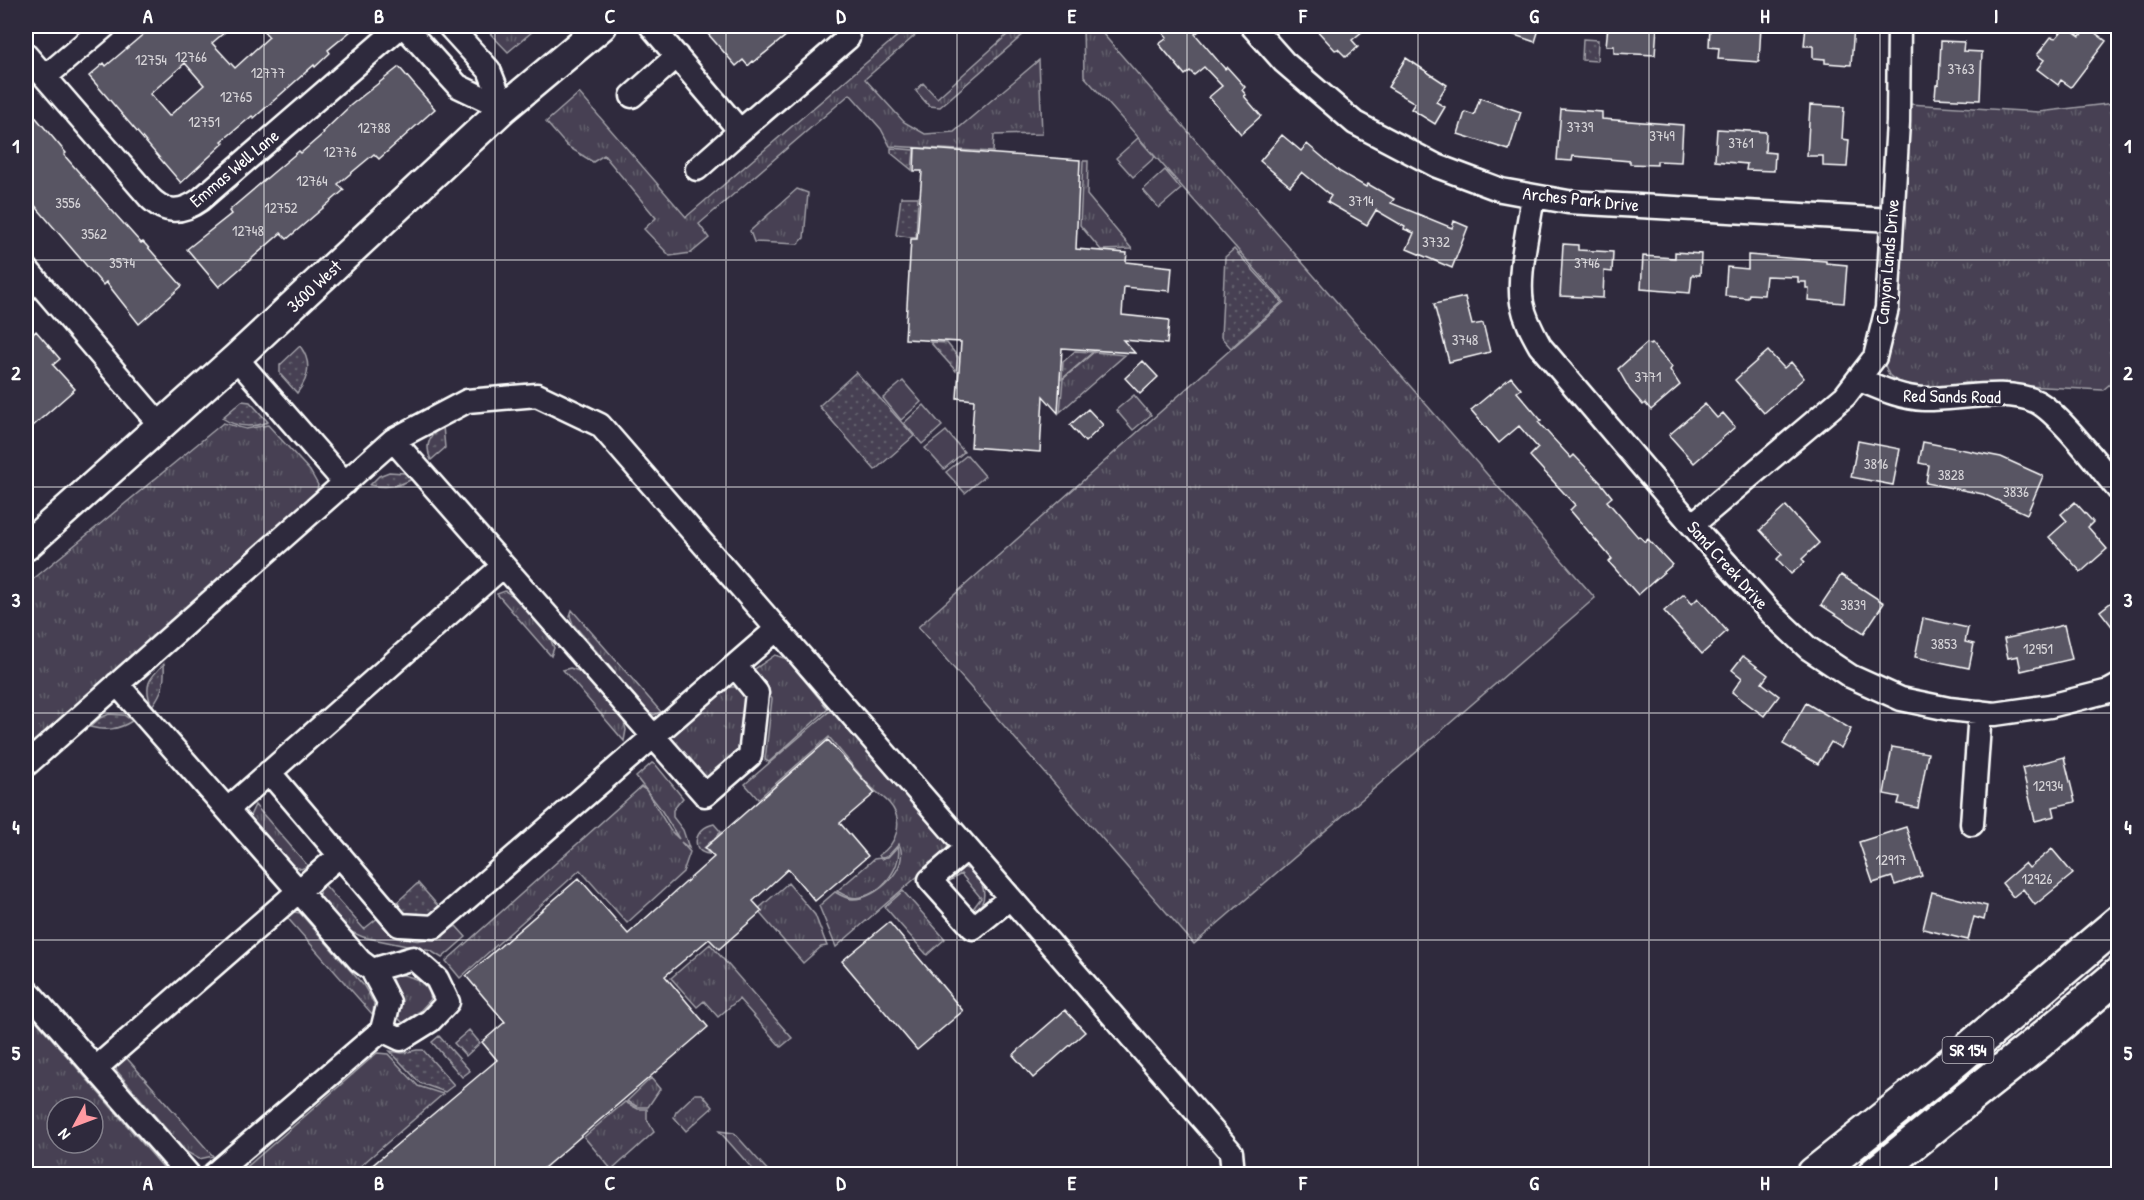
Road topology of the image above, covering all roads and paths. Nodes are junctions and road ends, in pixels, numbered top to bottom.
1 (105, 26) edge
2 (403, 26) edge
3 (449, 26) edge
4 (602, 26) edge
5 (651, 26) edge
6 (1252, 26) edge
7 (1899, 26) edge
8 (848, 38) dead end
9 (26, 55) edge
10 (677, 56) junction
11 (45, 77) junction
12 (632, 96) dead end
13 (504, 108) junction
14 (740, 131) junction
15 (697, 169) dead end
16 (1533, 196) junction
17 (1892, 220) junction
18 (26, 268) edge
19 (236, 358) junction
20 (1858, 379) junction
21 (160, 426) junction
22 (393, 440) junction
23 (345, 483) junction
24 (2118, 489) edge
25 (1692, 525) junction
26 (26, 546) edge
27 (504, 566) junction
28 (777, 629) junction
29 (736, 668) junction
30 (117, 684) junction
31 (2118, 686) edge
32 (1980, 712) junction
33 (654, 738) junction
34 (26, 765) edge
35 (269, 772) junction
36 (228, 809) junction
37 (1972, 824) dead end
38 (967, 848) junction
39 (340, 855) junction
40 (300, 891) junction
41 (1011, 898) junction
42 (2118, 922) edge
43 (372, 970) junction
44 (2118, 975) edge
45 (26, 989) edge
46 (382, 1030) junction
47 (2040, 1041) junction
48 (96, 1068) junction
49 (188, 1174) edge
50 (214, 1174) edge
51 (1233, 1174) edge
52 (1814, 1174) edge
53 (1875, 1174) edge
54 (1909, 1174) edge

1 - 11 street
2 - 11 street, Emmas Well Lane
2 - 13 street
3 - 13 street
4 - 13 main road, 3600 West
5 - 10 street
6 - 16 street, Arches Park Drive
7 - 17 street, Canyon Lands Drive
8 - 14 street
9 - 11 street, Emmas Well Lane
10 - 12 street
10 - 14 street
13 - 19 main road, 3600 West
14 - 15 street
16 - 17 street, Arches Park Drive
16 - 25 street, Sand Creek Drive
17 - 20 street, Canyon Lands Drive
18 - 21 street
19 - 21 main road, 3600 West
19 - 23 street
20 - 24 street, Red Sands Road
20 - 25 street, Canyon Lands Drive
21 - 26 main road, 3600 West
22 - 23 street
22 - 27 street
22 - 28 street
23 - 30 street
25 - 32 street, Sand Creek Drive
27 - 33 street
27 - 35 street
28 - 29 street
28 - 38 street
29 - 33 street
29 - 33 street
30 - 34 street
30 - 36 street
31 - 32 street, Sand Creek Drive
32 - 37 street
33 - 39 street
35 - 36 street
35 - 39 street
36 - 40 street
38 - 41 street
38 - 41 street
39 - 40 street
40 - 43 street
40 - 48 street
41 - 51 street
42 - 52 highway, SR 154
43 - 46 street
43 - 46 street
44 - 47 highway, SR 154
45 - 48 street
46 - 50 street
47 - 53 highway, SR 154
47 - 54 highway
48 - 49 street

